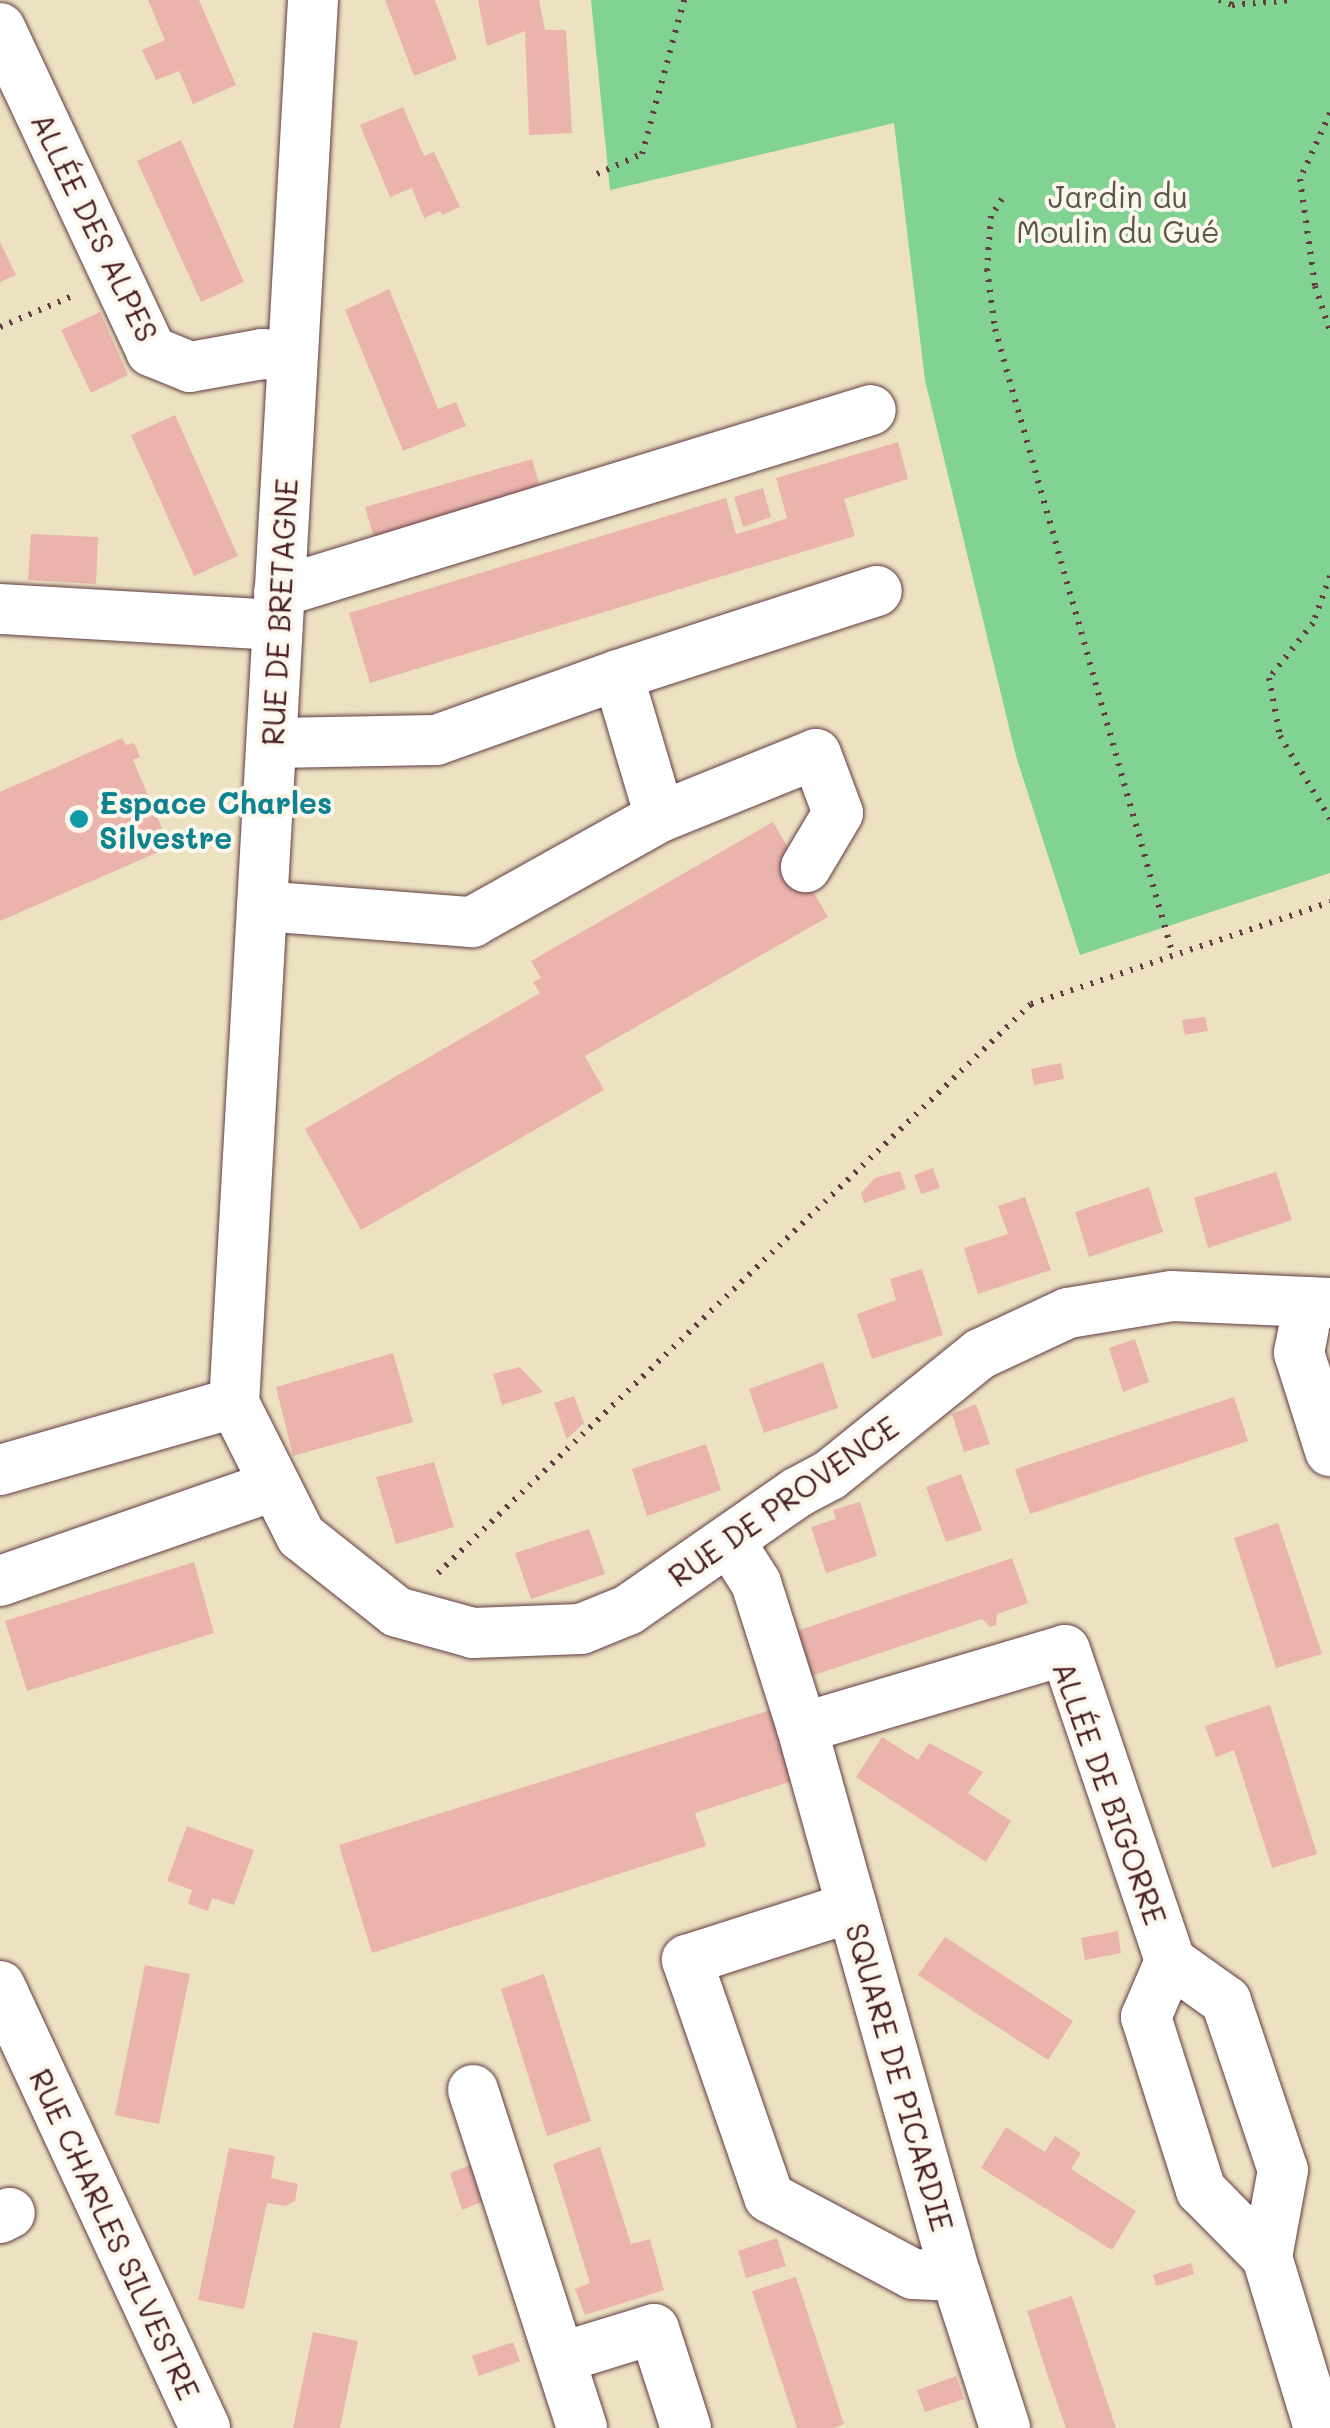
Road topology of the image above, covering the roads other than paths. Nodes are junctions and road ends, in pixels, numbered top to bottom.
1 (313, 0) edge
2 (0, 28) edge
3 (292, 356) junction
4 (871, 410) dead end
5 (877, 591) dead end
6 (0, 609) edge
7 (278, 609) junction
8 (618, 674) junction
9 (273, 743) junction
10 (660, 817) junction
11 (806, 867) dead end
12 (262, 906) junction
13 (1319, 1302) edge
14 (234, 1403) junction
15 (1330, 1451) edge
16 (0, 1470) edge
17 (276, 1485) junction
18 (730, 1542) junction
19 (0, 1581) edge
20 (802, 1728) junction
21 (852, 1907) junction
22 (1170, 1962) junction
23 (0, 1986) edge
24 (473, 2090) dead end
25 (1266, 2257) junction
26 (956, 2276) junction
27 (560, 2358) junction
28 (205, 2428) edge
29 (582, 2428) edge
30 (686, 2428) edge
31 (1005, 2428) edge
32 (1319, 2428) edge

1 - 3 street, RUE DE BRETAGNE
2 - 3 street, ALLÉE DES ALPES
3 - 7 street, RUE DE BRETAGNE
4 - 7 street
5 - 8 street
6 - 7 street
7 - 9 street, RUE DE BRETAGNE
8 - 9 street
8 - 10 street
9 - 12 street, RUE DE BRETAGNE
10 - 11 street
10 - 12 street
12 - 14 street, RUE DE BRETAGNE
13 - 15 street
13 - 18 street, RUE DE PROVENCE
14 - 16 street
14 - 17 street, RUE DE PROVENCE
17 - 18 street, RUE DE PROVENCE
17 - 19 street
18 - 20 street
20 - 21 street
20 - 22 street, ALLÉE DE BIGORRE
21 - 26 street, SQUARE DE PICARDIE
21 - 26 street, SQUARE DE PICARDIE
22 - 25 street
22 - 25 street
23 - 28 street, RUE CHARLES SILVESTRE
24 - 27 street
25 - 32 street
26 - 31 street
27 - 29 street
27 - 30 street

